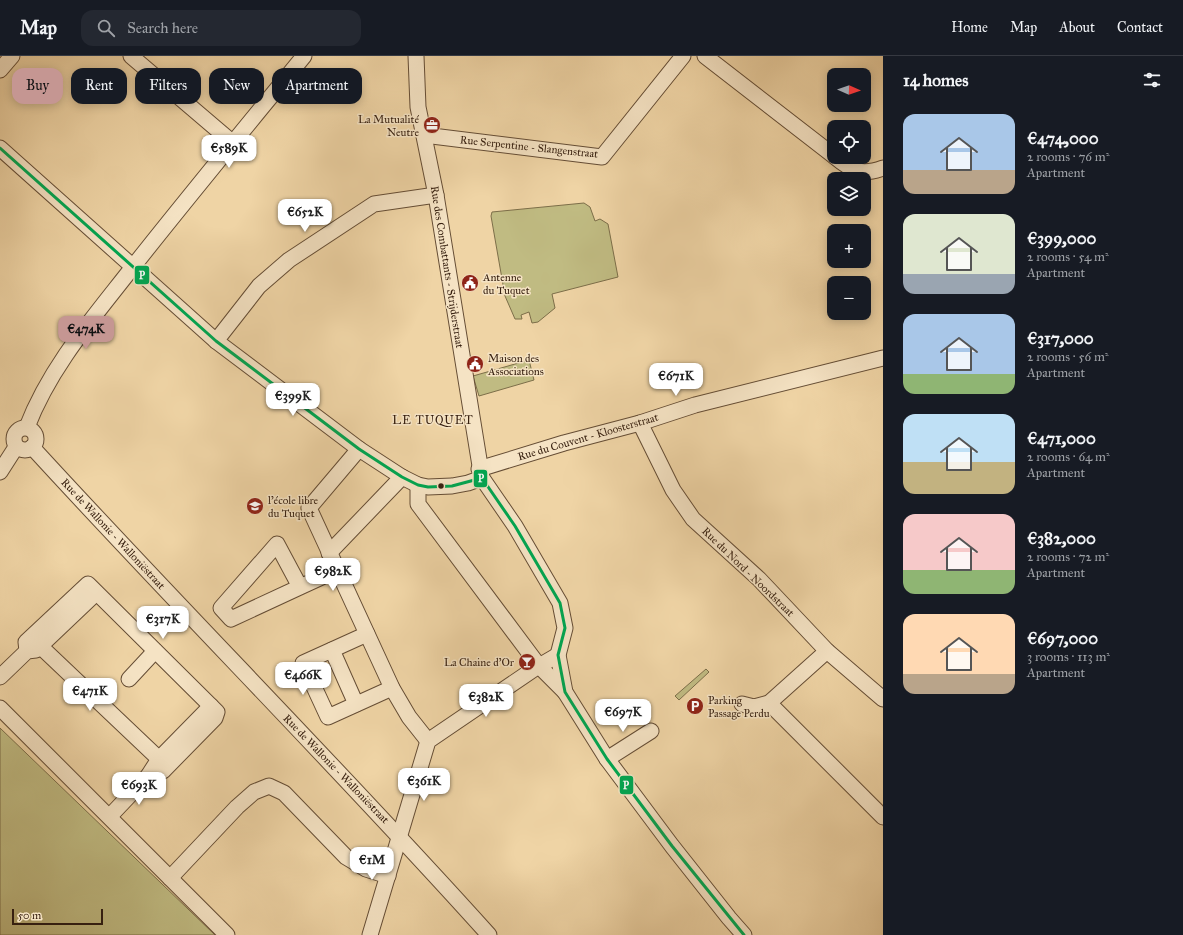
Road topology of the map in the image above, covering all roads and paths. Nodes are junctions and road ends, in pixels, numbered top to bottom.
1 (12, 56) edge
2 (131, 56) edge
3 (304, 56) edge
4 (416, 56) edge
5 (683, 56) edge
6 (705, 56) edge
7 (0, 70) edge
8 (424, 135) junction
9 (234, 142) junction
10 (0, 148) edge
11 (827, 152) edge
12 (843, 164) edge
13 (883, 168) edge
14 (436, 195) junction
15 (134, 266) junction
16 (216, 341) junction
17 (883, 358) edge
18 (640, 423) junction
19 (28, 427) junction
20 (16, 447) junction
21 (32, 447) junction
22 (360, 449) junction
23 (0, 472) edge
24 (480, 473) junction
25 (402, 477) junction
26 (418, 485) junction
27 (329, 553) junction
28 (337, 570) junction
29 (300, 587) junction
30 (367, 634) junction
31 (34, 649) junction
32 (332, 650) junction
33 (155, 651) junction
34 (827, 651) junction
35 (558, 655) junction
36 (539, 666) junction
37 (0, 677) edge
38 (129, 679) dead end
39 (392, 688) junction
40 (565, 692) junction
41 (883, 699) edge
42 (769, 703) junction
43 (356, 704) junction
44 (742, 704) dead end
45 (211, 706) junction
46 (0, 708) edge
47 (651, 731) dead end
48 (428, 741) junction
49 (159, 759) junction
50 (607, 759) junction
51 (148, 776) junction
52 (110, 816) junction
53 (883, 817) edge
54 (399, 835) junction
55 (388, 876) junction
56 (170, 878) junction
57 (227, 935) edge
58 (370, 935) edge
59 (490, 935) edge
60 (744, 935) edge

1 - 7 street
2 - 9 street
3 - 9 street
4 - 8 street, Rue des Combattants - Strijderstraat
5 - 8 street, Rue Serpentine - Slangenstraat
6 - 11 street
8 - 14 street, Rue des Combattants - Strijderstraat
9 - 15 street
10 - 15 street
12 - 13 street
14 - 16 street
14 - 24 street, Rue des Combattants - Strijderstraat
15 - 16 street
15 - 19 street
16 - 22 street
17 - 18 street, Rue du Couvent - Kloosterstraat
18 - 24 street, Rue du Couvent - Kloosterstraat
18 - 34 street, Rue du Nord - Noordstraat
19 - 20 street
19 - 21 street
20 - 21 street
20 - 23 street
21 - 54 street, Rue de Wallonie - Walloniëstraat
22 - 25 street
22 - 27 street
24 - 26 street, Rue du Couvent - Kloosterstraat
24 - 35 street
25 - 26 street
25 - 27 street
26 - 36 street
27 - 28 street
28 - 29 street
28 - 30 street
29 - 29 street
30 - 32 street
30 - 39 street
31 - 33 street
31 - 37 street
31 - 49 street
32 - 43 street
32 - 43 street
33 - 38 street
33 - 45 street
34 - 41 street, Rue du Nord - Noordstraat
34 - 42 street
35 - 36 street
35 - 40 street
36 - 40 street
36 - 48 street
39 - 43 street
39 - 48 street
40 - 50 street
42 - 44 street
42 - 53 street
45 - 49 street
45 - 51 street
46 - 52 street
47 - 50 street
48 - 54 street
49 - 51 street
50 - 60 street
51 - 52 street
52 - 56 street
54 - 55 street
54 - 59 street, Rue de Wallonie - Walloniëstraat
55 - 56 street
55 - 58 street
56 - 57 street

